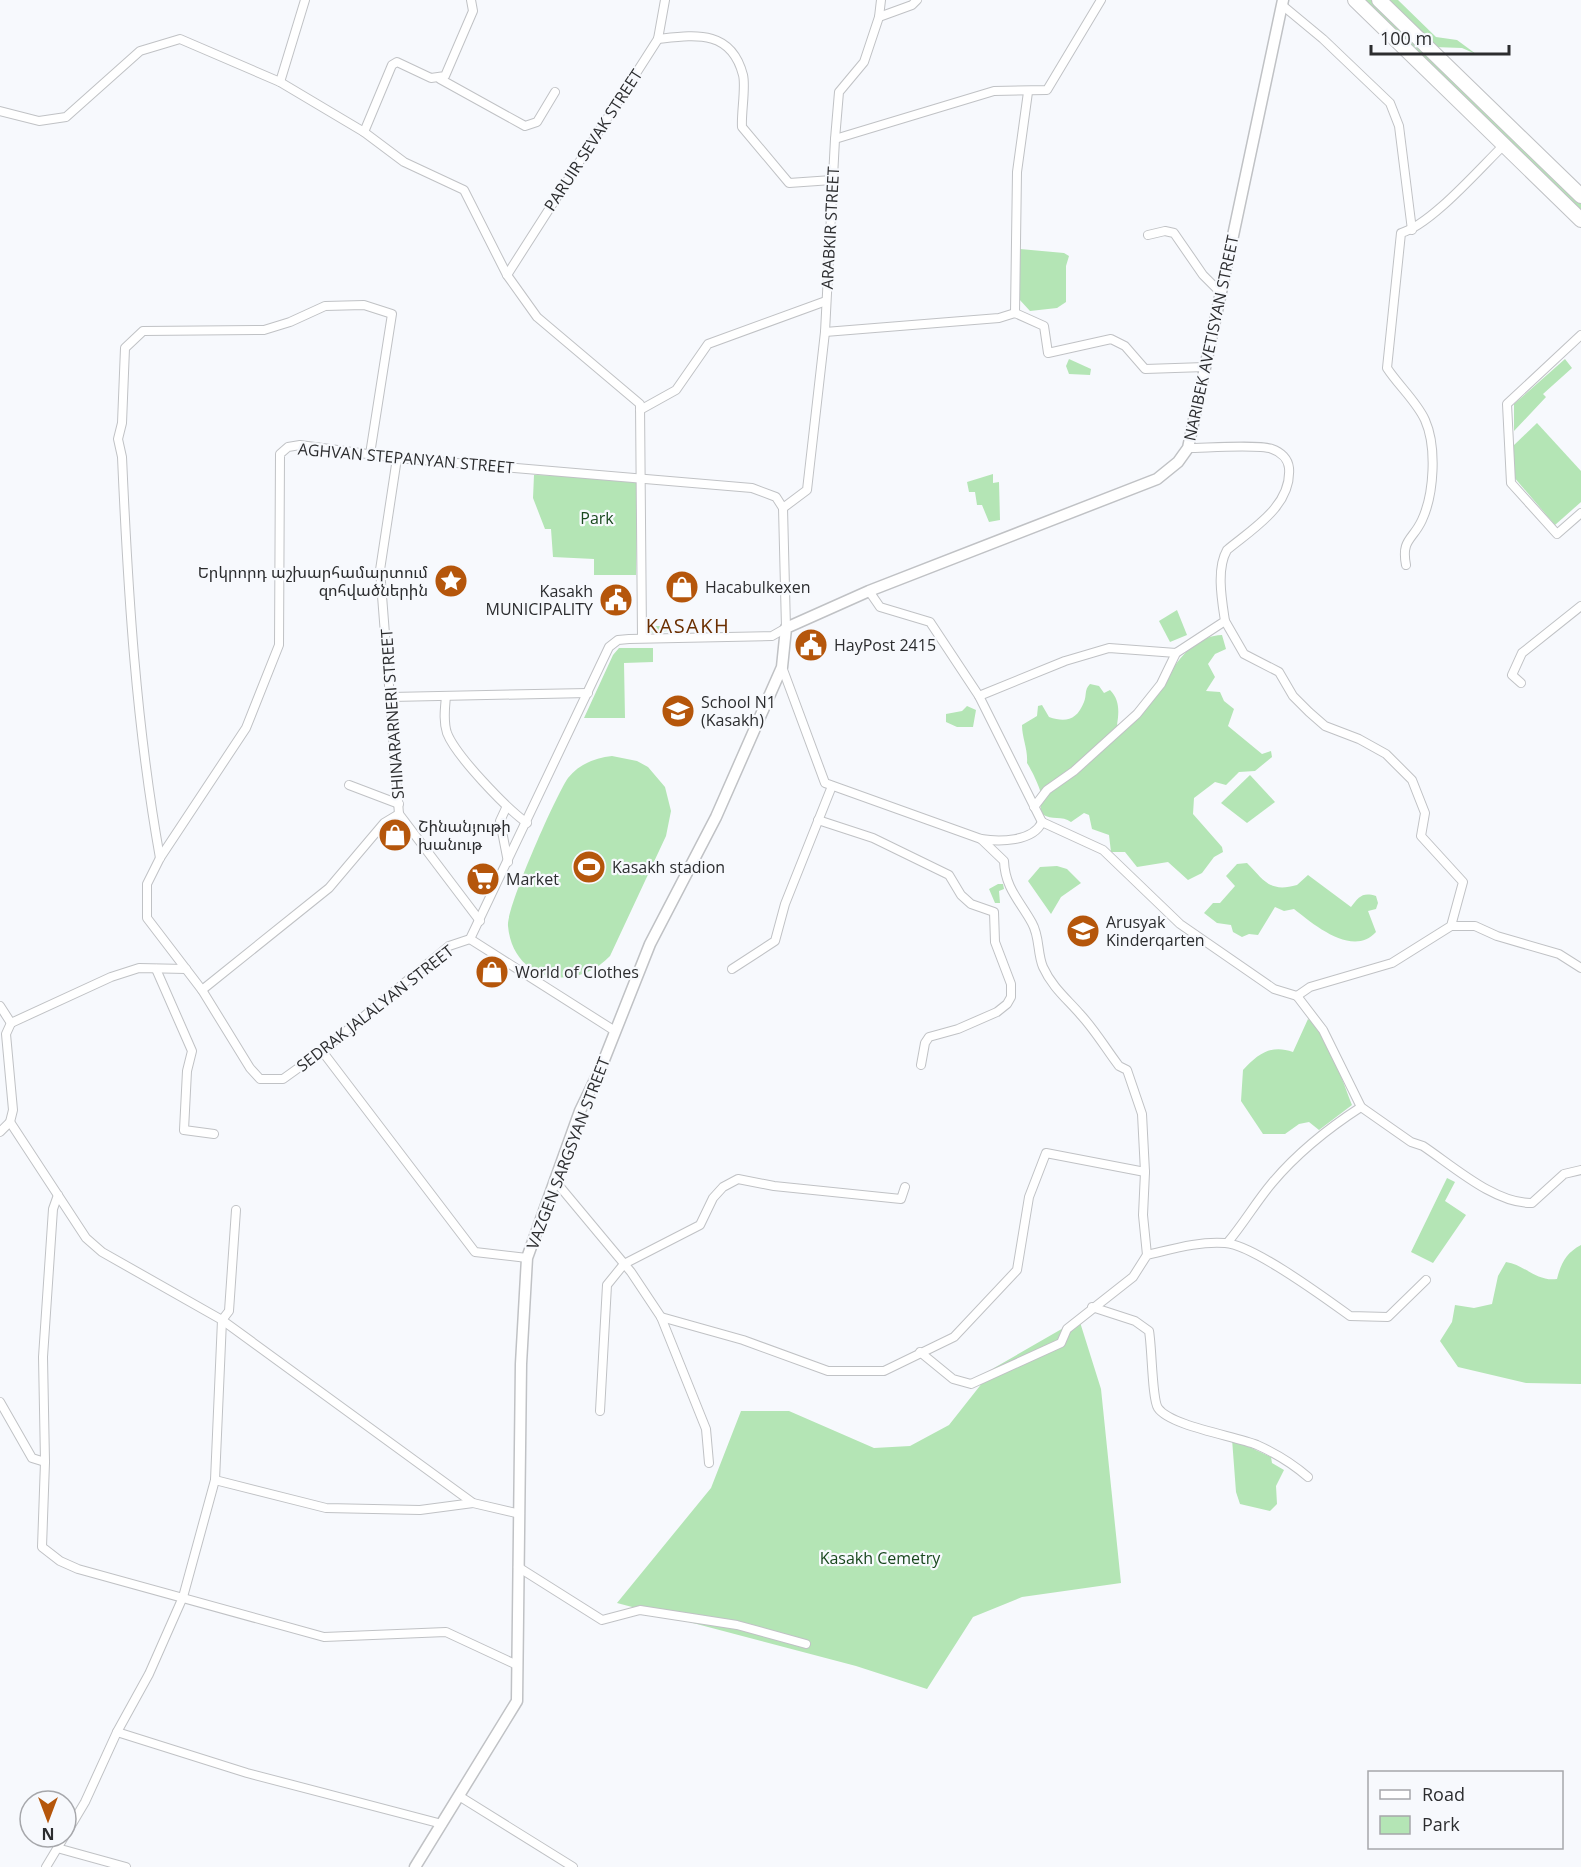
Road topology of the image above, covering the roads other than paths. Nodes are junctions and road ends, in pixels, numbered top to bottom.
1 (305, 0) edge
2 (471, 0) edge
3 (665, 0) edge
4 (880, 0) edge
5 (917, 0) edge
6 (1101, 0) edge
7 (1355, 0) edge
8 (1379, 0) edge
9 (1284, 2) edge
10 (879, 17) junction
11 (658, 39) junction
12 (440, 79) junction
13 (280, 82) junction
14 (555, 92) dead end
15 (1028, 92) junction
16 (0, 111) edge
17 (364, 132) junction
18 (835, 139) junction
19 (1504, 145) junction
20 (832, 180) junction
21 (1581, 196) edge
22 (1581, 220) edge
23 (1412, 230) junction
24 (1148, 235) dead end
25 (507, 275) junction
26 (1221, 292) junction
27 (826, 301) junction
28 (1016, 313) junction
29 (825, 332) junction
30 (1581, 335) edge
31 (1205, 367) junction
32 (640, 410) junction
33 (1188, 448) junction
34 (370, 454) junction
35 (397, 458) junction
36 (640, 478) junction
37 (783, 508) junction
38 (1581, 513) edge
39 (1406, 565) dead end
40 (869, 591) junction
41 (1581, 606) edge
42 (1225, 621) junction
43 (786, 628) junction
44 (642, 638) junction
45 (1176, 652) junction
46 (782, 667) junction
47 (1521, 683) dead end
48 (588, 693) junction
49 (446, 696) junction
50 (978, 696) junction
51 (391, 697) junction
52 (349, 785) dead end
53 (832, 786) junction
54 (399, 804) junction
55 (1034, 807) junction
56 (506, 808) junction
57 (399, 814) junction
58 (818, 820) junction
59 (1042, 822) junction
60 (527, 823) junction
61 (981, 839) junction
62 (160, 858) junction
63 (508, 862) junction
64 (480, 921) junction
65 (1450, 926) junction
66 (470, 939) junction
67 (1581, 968) edge
68 (156, 969) junction
69 (186, 969) junction
70 (732, 969) dead end
71 (202, 990) junction
72 (1297, 996) junction
73 (0, 1006) edge
74 (11, 1023) junction
75 (615, 1031) junction
76 (322, 1051) junction
77 (921, 1065) dead end
78 (250, 1068) joint
79 (1361, 1107) junction
80 (10, 1122) junction
81 (0, 1132) edge
82 (214, 1134) dead end
83 (1581, 1170) edge
84 (1145, 1172) junction
85 (556, 1182) junction
86 (904, 1187) dead end
87 (58, 1196) junction
88 (236, 1210) dead end
89 (1228, 1242) junction
90 (1148, 1255) junction
91 (527, 1258) junction
92 (624, 1264) junction
93 (1426, 1280) dead end
94 (1092, 1307) junction
95 (661, 1317) junction
96 (222, 1320) junction
97 (920, 1352) junction
98 (0, 1402) edge
99 (600, 1411) dead end
100 (45, 1462) junction
101 (709, 1463) dead end
102 (1308, 1477) dead end
103 (215, 1480) junction
104 (472, 1503) junction
105 (520, 1514) junction
106 (518, 1568) junction
107 (183, 1597) junction
108 (806, 1644) dead end
109 (517, 1665) junction
110 (117, 1732) junction
111 (459, 1796) junction
112 (78, 1815) edge
113 (442, 1824) junction
114 (56, 1849) edge
115 (61, 1849) edge
116 (46, 1867) edge
117 (126, 1867) edge
118 (415, 1867) edge
119 (573, 1867) edge

1 - 13 street
2 - 12 street
3 - 11 street, PARUIR SEVAK STREET
4 - 10 street, ARABKIR STREET
5 - 10 street
6 - 15 street
7 - 19 highway
8 - 21 highway
9 - 23 street
9 - 26 street, NARIBEK AVETISYAN STREET
10 - 18 street, ARABKIR STREET
11 - 20 street
11 - 25 street, PARUIR SEVAK STREET
12 - 14 street
12 - 17 street
13 - 16 street
13 - 17 street
15 - 18 street
15 - 28 street
17 - 25 street
18 - 20 street, ARABKIR STREET
19 - 22 highway
19 - 23 street
20 - 27 street, ARABKIR STREET
23 - 39 street
24 - 26 street
25 - 32 street
26 - 31 street, NARIBEK AVETISYAN STREET
27 - 29 street, ARABKIR STREET
27 - 32 street
28 - 29 street
28 - 31 street
29 - 37 street, ARABKIR STREET
30 - 38 street
31 - 33 street, NARIBEK AVETISYAN STREET
32 - 36 street
33 - 40 street, NARIBEK AVETISYAN STREET
33 - 42 street
34 - 35 street, AGHVAN STEPANYAN STREET
34 - 62 street, AGHVAN STEPANYAN STREET
34 - 62 street
35 - 36 street, AGHVAN STEPANYAN STREET
35 - 51 street, SHINARARNERI STREET
36 - 37 street, AGHVAN STEPANYAN STREET
36 - 44 street
37 - 43 street
40 - 43 street, NARIBEK AVETISYAN STREET
40 - 50 street
41 - 47 street
42 - 45 street
42 - 65 street
43 - 44 street, SEDRAK JALALYAN STREET
43 - 46 street, VAZGEN SARGSYAN STREET
44 - 48 street, SEDRAK JALALYAN STREET
45 - 50 street
45 - 55 street
46 - 53 street
46 - 75 street, VAZGEN SARGSYAN STREET
48 - 49 street
48 - 60 street, SEDRAK JALALYAN STREET
49 - 51 street
49 - 56 street
50 - 55 street
51 - 54 street, SHINARARNERI STREET
52 - 54 street
53 - 58 street
53 - 61 street
54 - 57 street, SHINARARNERI STREET
55 - 59 street
56 - 60 street
56 - 63 street
57 - 64 street
57 - 71 street, SHINARARNERI STREET
58 - 70 street
58 - 77 street
59 - 61 street
59 - 72 street
60 - 63 street, SEDRAK JALALYAN STREET
61 - 84 street
62 - 69 street, AGHVAN STEPANYAN STREET
63 - 64 street, SEDRAK JALALYAN STREET
64 - 66 street, SEDRAK JALALYAN STREET
65 - 67 street
65 - 72 street
66 - 75 street
66 - 76 street, SEDRAK JALALYAN STREET
68 - 69 street
68 - 74 street
68 - 82 street
69 - 71 street, AGHVAN STEPANYAN STREET
71 - 78 street, AGHVAN STEPANYAN STREET
72 - 79 street
73 - 74 street
74 - 80 street
75 - 85 street, VAZGEN SARGSYAN STREET
76 - 78 street, SEDRAK JALALYAN STREET
76 - 91 street
79 - 83 street
79 - 89 street
80 - 81 street
80 - 87 street
84 - 90 street
84 - 97 street
85 - 91 street, VAZGEN SARGSYAN STREET
85 - 92 street
86 - 92 street
87 - 96 street
87 - 100 street
88 - 96 street
89 - 90 street
89 - 93 street
90 - 94 street
91 - 105 street, VAZGEN SARGSYAN STREET
92 - 95 street
92 - 99 street
94 - 97 street
94 - 102 street
95 - 97 street
95 - 101 street
96 - 103 street
96 - 104 street
98 - 100 street
100 - 107 street
103 - 104 street
103 - 107 street
104 - 105 street
105 - 106 street, VAZGEN SARGSYAN STREET
106 - 108 street
106 - 109 street, VAZGEN SARGSYAN STREET
107 - 109 street
107 - 110 street
109 - 111 street, VAZGEN SARGSYAN STREET
110 - 112 street
110 - 113 street
111 - 113 street, VAZGEN SARGSYAN STREET
111 - 119 street
113 - 118 street, VAZGEN SARGSYAN STREET
114 - 116 street
115 - 117 street

